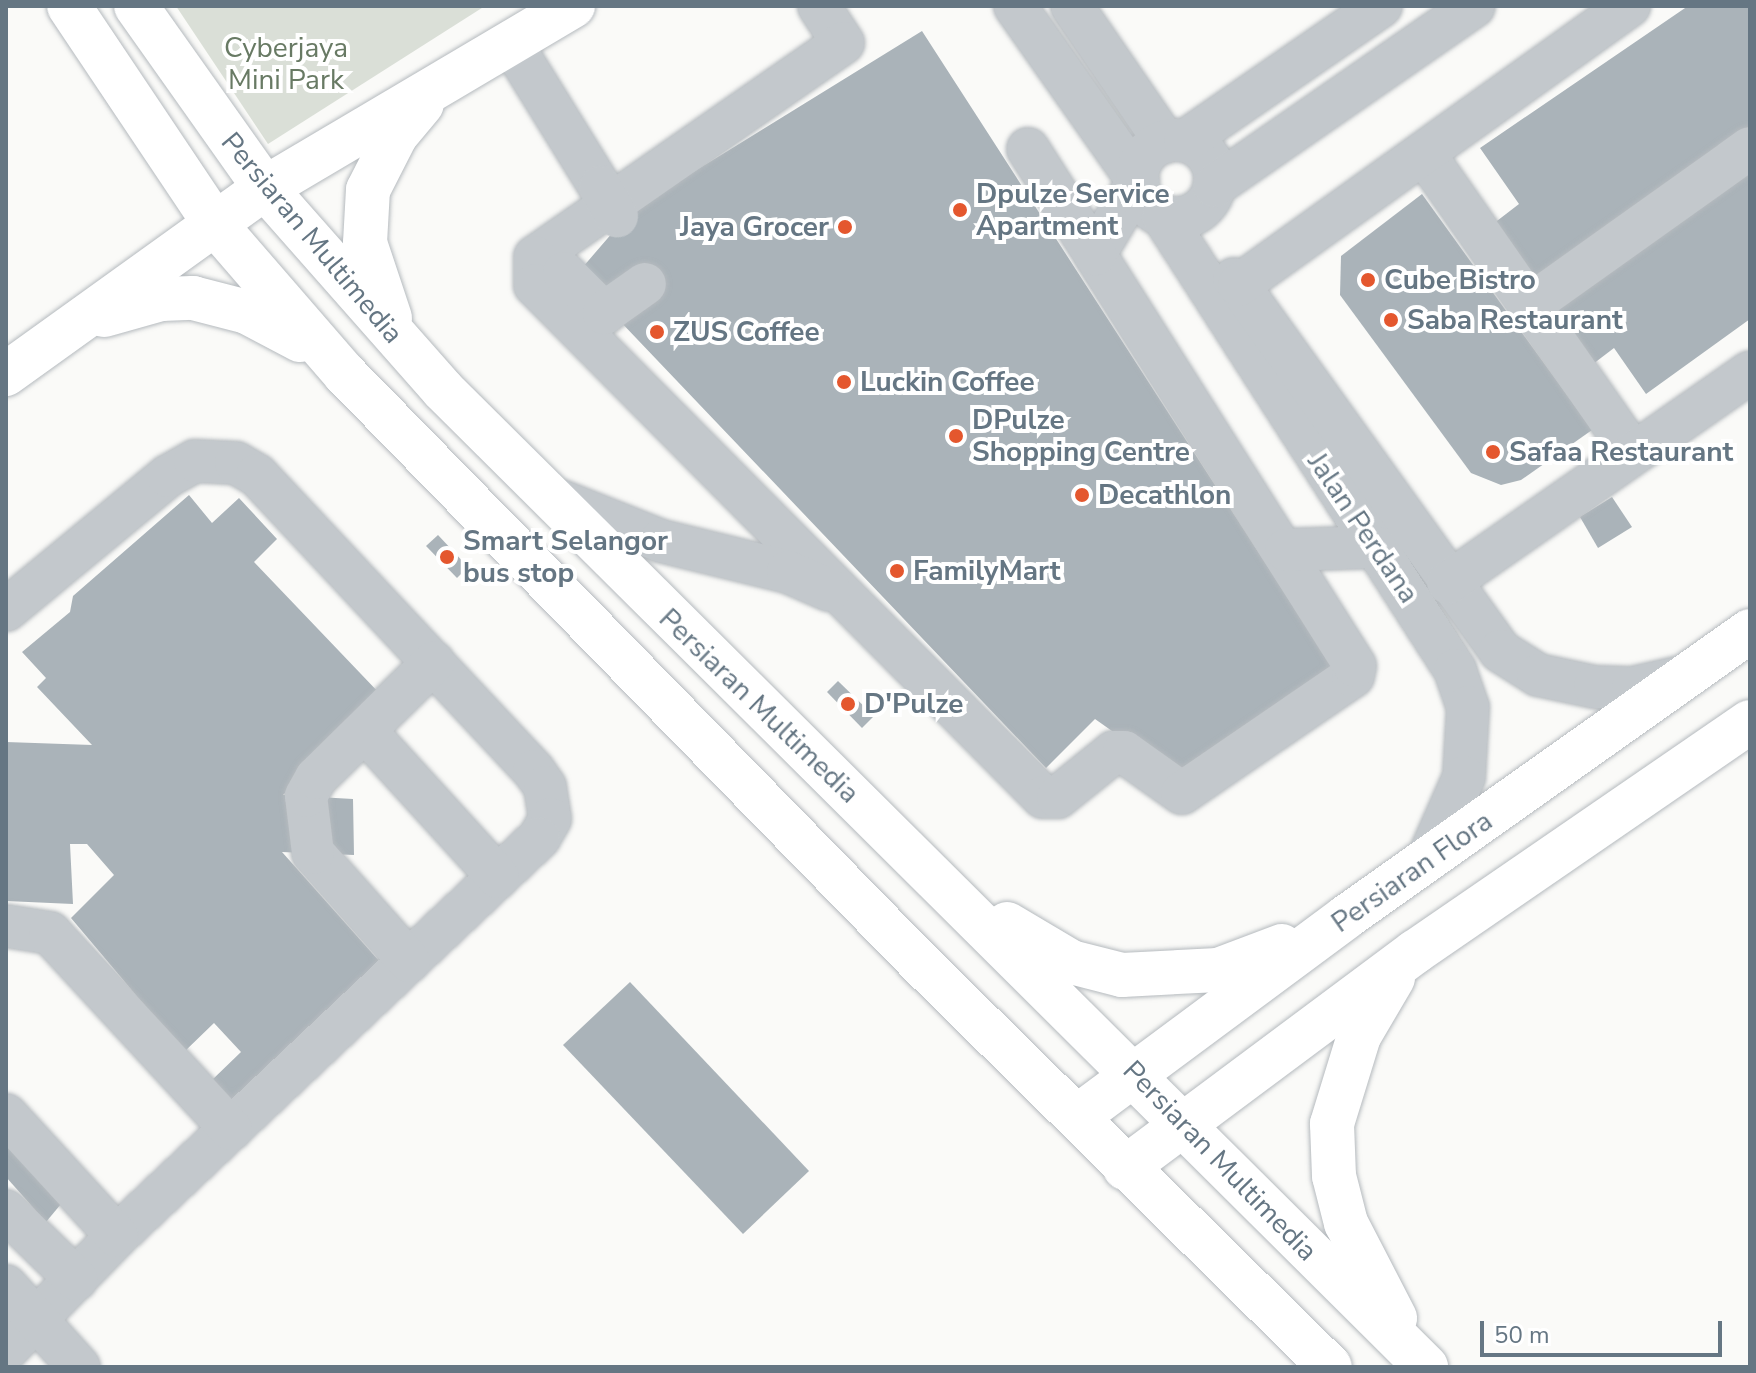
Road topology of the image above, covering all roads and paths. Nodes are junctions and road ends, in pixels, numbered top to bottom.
1 (69, 6) edge
2 (136, 6) edge
3 (573, 6) edge
4 (819, 6) edge
5 (1072, 6) edge
6 (1381, 6) edge
7 (1474, 6) edge
8 (1629, 6) edge
9 (1018, 31) edge
10 (511, 43) junction
11 (450, 77) junction
12 (1175, 142) junction
13 (1750, 148) edge
14 (1028, 149) dead end
15 (1425, 155) junction
16 (1138, 181) junction
17 (265, 188) junction
18 (1190, 205) junction
19 (215, 224) junction
20 (1095, 254) junction
21 (645, 284) dead end
22 (1239, 285) junction
23 (1530, 305) junction
24 (65, 331) junction
25 (405, 350) junction
26 (1750, 372) edge
27 (6, 374) edge
28 (345, 374) junction
29 (1633, 453) junction
30 (546, 495) junction
31 (759, 508) junction
32 (1273, 544) junction
33 (1375, 547) junction
34 (734, 561) junction
35 (1448, 583) junction
36 (6, 610) edge
37 (858, 610) junction
38 (1750, 631) edge
39 (434, 662) junction
40 (1691, 675) junction
41 (1750, 722) edge
42 (366, 732) junction
43 (909, 852) junction
44 (1427, 861) junction
45 (498, 877) junction
46 (1346, 917) junction
47 (6, 926) edge
48 (1415, 952) junction
49 (409, 961) junction
50 (1134, 1073) junction
51 (6, 1115) edge
52 (1077, 1117) junction
53 (1182, 1128) junction
54 (231, 1129) junction
55 (1125, 1168) junction
56 (6, 1211) edge
57 (117, 1236) junction
58 (76, 1279) junction
59 (6, 1286) edge
60 (37, 1318) junction
61 (6, 1350) edge
62 (1424, 1365) edge
63 (79, 1367) edge
64 (1330, 1367) edge

1 - 19 main road, Persiaran Multimedia
2 - 17 main road, Persiaran Multimedia
3 - 10 main road
4 - 31 street
5 - 12 street, Jalan Perdana
6 - 12 street
7 - 18 street
8 - 15 street
9 - 16 street, Jalan Perdana
10 - 11 main road
10 - 21 street
11 - 17 main road
11 - 25 main road
12 - 16 street
12 - 18 street, Jalan Perdana
13 - 23 street
14 - 20 street
15 - 22 street
15 - 23 street
16 - 18 street, Jalan Perdana
16 - 20 street
17 - 19 main road
17 - 25 main road, Persiaran Multimedia
18 - 22 street, Jalan Perdana
18 - 33 street, Jalan Perdana
19 - 24 main road
19 - 28 main road, Persiaran Multimedia
20 - 32 street
22 - 35 street, Jalan Perdana
23 - 29 street
24 - 27 main road
24 - 28 main road
25 - 30 main road, Persiaran Multimedia
26 - 29 street
28 - 52 main road, Persiaran Multimedia
29 - 35 street
30 - 34 street
30 - 43 main road, Persiaran Multimedia
31 - 34 street
31 - 37 street
32 - 33 street
32 - 37 street
33 - 44 street, Jalan Perdana
34 - 37 street
35 - 40 street, Jalan Perdana
36 - 39 street
38 - 40 main road, Persiaran Flora
39 - 42 street
39 - 45 street
40 - 44 main road, Persiaran Flora
41 - 48 main road
42 - 45 street
42 - 49 street
43 - 46 main road
43 - 50 main road, Persiaran Multimedia
44 - 46 main road, Persiaran Flora
45 - 49 street
46 - 50 main road, Persiaran Flora
47 - 54 street
48 - 53 main road
48 - 62 main road
49 - 54 street
50 - 52 main road, Persiaran Flora
50 - 53 main road, Persiaran Multimedia
51 - 57 street
52 - 55 main road, Persiaran Multimedia
53 - 55 main road
53 - 62 main road, Persiaran Multimedia
54 - 57 street
55 - 64 main road, Persiaran Multimedia
56 - 58 street
57 - 58 street
58 - 60 street
59 - 60 street
60 - 61 street
60 - 63 street

